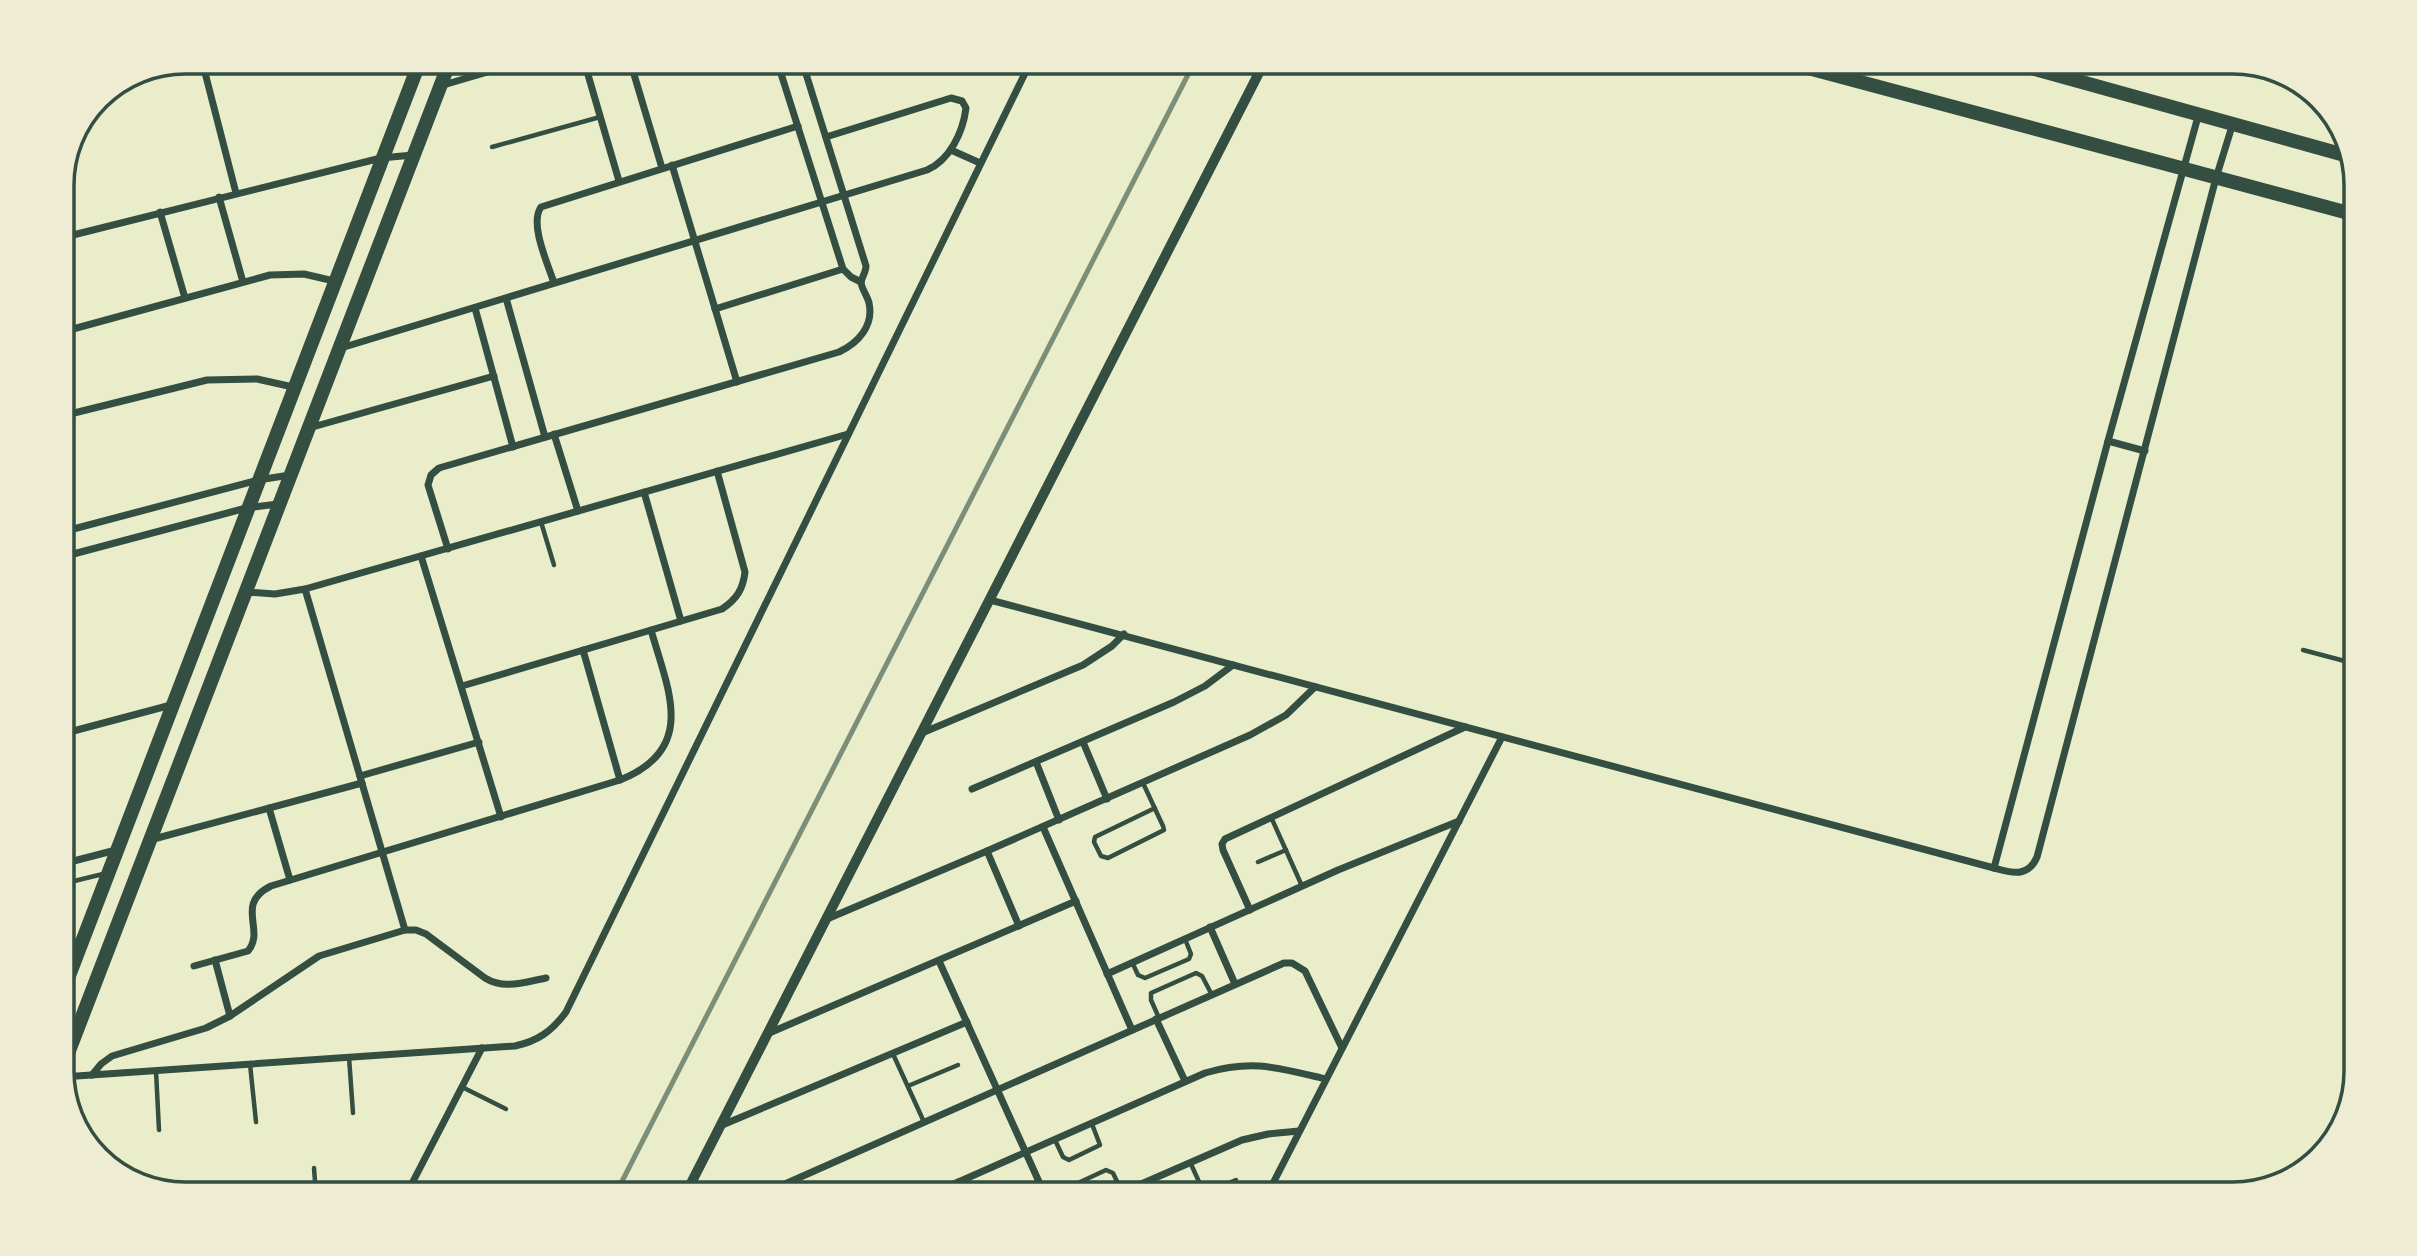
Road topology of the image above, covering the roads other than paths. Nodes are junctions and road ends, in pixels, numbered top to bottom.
1 (205, 74) edge
2 (415, 74) edge
3 (445, 74) edge
4 (482, 74) edge
5 (588, 74) edge
6 (634, 74) edge
7 (781, 74) edge
8 (806, 74) edge
9 (1025, 74) edge
10 (1258, 74) edge
11 (1831, 74) edge
12 (2054, 74) edge
13 (440, 87) junction
14 (2199, 113) junction
15 (600, 117) junction
16 (2233, 123) junction
17 (798, 126) junction
18 (826, 137) junction
19 (492, 147) dead end
20 (951, 150) junction
21 (2339, 153) edge
22 (412, 155) junction
23 (381, 158) junction
24 (981, 163) junction
25 (672, 165) junction
26 (2182, 168) junction
27 (662, 169) junction
28 (2216, 178) junction
29 (619, 181) junction
30 (236, 193) junction
31 (844, 195) junction
32 (219, 197) junction
33 (822, 202) junction
34 (160, 212) junction
35 (2343, 212) edge
36 (74, 235) edge
37 (695, 241) junction
38 (844, 268) junction
39 (334, 281) junction
40 (243, 282) junction
41 (862, 282) junction
42 (554, 283) junction
43 (185, 298) junction
44 (506, 298) junction
45 (475, 308) junction
46 (715, 309) junction
47 (74, 328) edge
48 (340, 349) junction
49 (494, 376) junction
50 (737, 382) junction
51 (293, 387) junction
52 (74, 413) edge
53 (309, 428) junction
54 (848, 434) junction
55 (554, 435) junction
56 (545, 437) junction
57 (2108, 441) junction
58 (513, 447) junction
59 (2145, 451) junction
60 (717, 471) junction
61 (291, 475) junction
62 (258, 480) junction
63 (644, 492) junction
64 (279, 504) junction
65 (246, 508) junction
66 (578, 511) junction
67 (541, 522) junction
68 (74, 529) edge
69 (448, 549) junction
70 (74, 553) edge
71 (421, 556) junction
72 (554, 565) dead end
73 (305, 589) junction
74 (245, 592) junction
75 (990, 600) junction
76 (681, 621) junction
77 (651, 630) junction
78 (1124, 635) junction
79 (583, 650) junction
80 (2303, 650) dead end
81 (2344, 661) edge
82 (1233, 665) junction
83 (462, 686) junction
84 (1315, 687) junction
85 (172, 705) junction
86 (1465, 727) junction
87 (74, 731) edge
88 (921, 733) junction
89 (1502, 737) junction
90 (479, 742) junction
91 (1083, 742) junction
92 (1035, 762) junction
93 (360, 779) junction
94 (620, 780) junction
95 (1143, 783) junction
96 (972, 789) dead end
97 (1107, 799) junction
98 (269, 808) junction
99 (1155, 808) junction
100 (1270, 816) junction
101 (502, 817) junction
102 (1059, 820) junction
103 (1459, 821) junction
104 (1043, 827) junction
105 (150, 840) junction
106 (117, 850) junction
107 (1286, 850) junction
108 (987, 851) junction
109 (382, 853) junction
110 (74, 861) edge
111 (1258, 862) dead end
112 (1994, 868) junction
113 (107, 874) junction
114 (290, 880) junction
115 (74, 881) edge
116 (1302, 886) junction
117 (1076, 901) junction
118 (1250, 910) junction
119 (826, 919) junction
120 (1019, 926) junction
121 (1210, 927) junction
122 (405, 930) junction
123 (1185, 939) junction
124 (74, 953) edge
125 (215, 960) junction
126 (939, 961) junction
127 (1132, 962) junction
128 (194, 966) dead end
129 (1107, 974) junction
130 (546, 978) dead end
131 (1235, 984) junction
132 (1212, 995) junction
133 (230, 1016) junction
134 (1158, 1018) junction
135 (967, 1022) junction
136 (1132, 1030) junction
137 (767, 1034) junction
138 (74, 1038) edge
139 (482, 1048) junction
140 (1342, 1048) junction
141 (893, 1054) junction
142 (349, 1057) junction
143 (250, 1064) junction
144 (958, 1065) dead end
145 (156, 1071) junction
146 (92, 1075) junction
147 (74, 1076) edge
148 (1326, 1079) junction
149 (1185, 1081) junction
150 (908, 1086) junction
151 (462, 1087) junction
152 (997, 1089) junction
153 (506, 1109) dead end
154 (353, 1113) dead end
155 (256, 1122) dead end
156 (924, 1122) junction
157 (1091, 1123) junction
158 (720, 1127) junction
159 (159, 1130) dead end
160 (1299, 1131) junction
161 (1055, 1139) junction
162 (1025, 1152) junction
163 (1190, 1162) junction
164 (314, 1168) dead end
165 (1236, 1180) dead end
166 (315, 1182) edge
167 (413, 1182) edge
168 (692, 1182) edge
169 (789, 1182) edge
170 (958, 1182) edge
171 (1039, 1182) edge
172 (1079, 1182) edge
173 (1116, 1182) edge
174 (1144, 1182) edge
175 (1199, 1182) edge
176 (1231, 1182) edge
177 (1274, 1182) edge

1 - 30 street
2 - 23 main road
3 - 13 main road
4 - 13 street
5 - 15 street
6 - 27 street
7 - 17 street
8 - 18 street
9 - 24 street
10 - 75 street
11 - 26 main road
12 - 14 main road
13 - 22 main road
14 - 16 main road
14 - 26 street
15 - 19 lane
15 - 29 street
16 - 21 main road
16 - 28 street
17 - 25 street
17 - 33 street
18 - 20 street
18 - 31 street
20 - 24 street
20 - 31 street
22 - 23 street
22 - 48 main road
23 - 30 street
23 - 39 main road
24 - 54 street
25 - 27 street
25 - 37 street
26 - 28 main road
26 - 57 street
27 - 29 street
28 - 35 main road
28 - 59 street
29 - 42 street
30 - 32 street
31 - 33 street
31 - 41 street
32 - 34 street
32 - 40 street
33 - 37 street
33 - 38 street
34 - 36 street
34 - 43 street
37 - 42 street
37 - 46 street
38 - 41 street
38 - 46 street
39 - 40 street
39 - 51 main road
40 - 43 street
41 - 50 street
42 - 44 street
43 - 47 street
44 - 45 street
44 - 56 street
45 - 48 street
45 - 49 street
46 - 50 street
48 - 53 main road
49 - 53 street
49 - 58 street
50 - 55 street
51 - 52 street
51 - 62 main road
53 - 61 main road
54 - 60 street
54 - 139 street
55 - 56 street
55 - 66 street
56 - 58 street
57 - 59 street
57 - 112 street
58 - 69 street
59 - 112 street
60 - 63 street
60 - 76 street
61 - 62 street
61 - 64 main road
62 - 65 main road
62 - 68 street
63 - 66 street
63 - 76 street
64 - 65 street
64 - 74 main road
65 - 70 street
65 - 85 main road
66 - 67 street
67 - 69 street
67 - 72 lane
69 - 71 street
71 - 73 street
71 - 83 street
73 - 74 street
73 - 93 street
74 - 105 main road
75 - 78 street
75 - 88 street
76 - 77 street
77 - 79 street
77 - 94 street
78 - 82 street
78 - 88 street
79 - 83 street
79 - 94 street
80 - 81 lane
82 - 84 street
82 - 91 street
83 - 90 street
84 - 86 street
84 - 95 street
85 - 87 street
85 - 106 main road
86 - 89 street
86 - 100 street
88 - 119 street
89 - 103 street
89 - 112 street
90 - 93 street
90 - 101 street
91 - 92 street
91 - 97 street
92 - 96 street
92 - 102 street
93 - 98 street
93 - 109 street
94 - 101 street
95 - 97 street
95 - 99 lane
97 - 102 street
98 - 105 street
98 - 114 street
99 - 99 lane
100 - 107 lane
100 - 118 street
101 - 109 street
102 - 104 street
103 - 116 street
103 - 140 street
104 - 108 street
104 - 117 street
105 - 138 main road
106 - 110 street
106 - 113 main road
107 - 111 lane
107 - 116 lane
108 - 119 street
108 - 120 street
109 - 114 street
109 - 122 street
113 - 115 lane
113 - 124 main road
114 - 125 street
116 - 118 street
117 - 120 street
117 - 129 street
118 - 121 street
119 - 137 street
120 - 126 street
121 - 123 street
121 - 131 street
122 - 130 street
122 - 133 street
123 - 127 street
123 - 127 lane
125 - 128 street
125 - 133 street
126 - 135 street
126 - 137 street
127 - 129 street
129 - 136 street
131 - 132 street
131 - 140 street
132 - 134 street
132 - 134 lane
133 - 146 street
134 - 136 street
134 - 149 street
135 - 141 street
135 - 152 street
136 - 152 street
137 - 158 street
139 - 142 street
139 - 151 street
140 - 148 street
141 - 150 lane
141 - 158 street
142 - 143 street
142 - 154 lane
143 - 145 street
143 - 155 lane
144 - 150 lane
145 - 146 street
145 - 159 lane
146 - 147 street
148 - 149 street
148 - 160 street
149 - 157 street
150 - 156 lane
151 - 153 lane
151 - 167 street
152 - 156 street
152 - 162 street
156 - 169 street
157 - 161 street
157 - 161 lane
158 - 168 street
160 - 163 street
160 - 177 street
161 - 162 street
162 - 170 street
162 - 171 street
163 - 174 street
163 - 175 lane
164 - 166 lane
165 - 176 lane
172 - 173 lane

